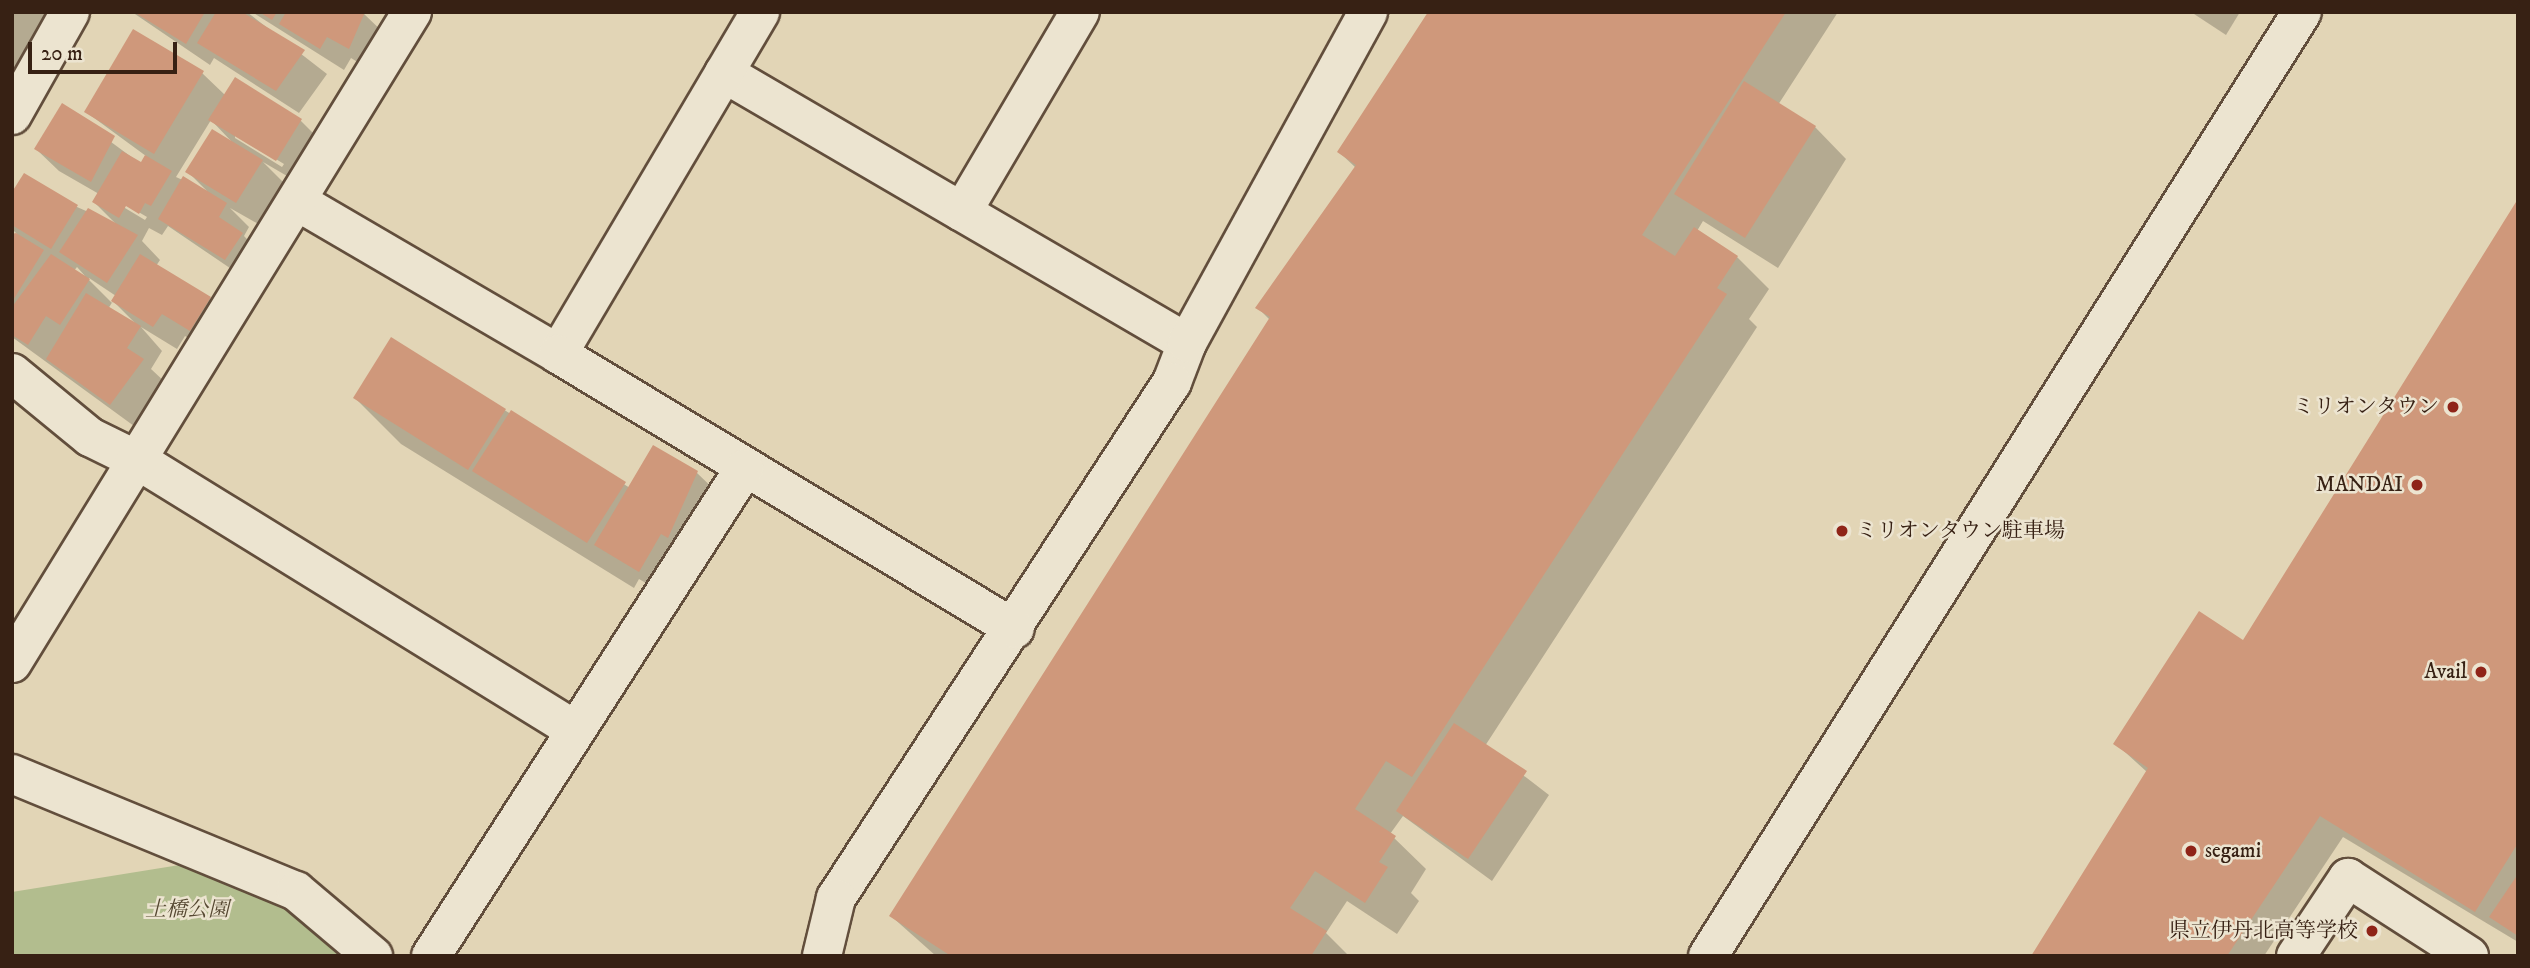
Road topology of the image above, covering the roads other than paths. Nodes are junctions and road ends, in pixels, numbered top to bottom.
1 (70, 12) edge
2 (412, 12) edge
3 (760, 12) edge
4 (1080, 12) edge
5 (2302, 12) edge
6 (1361, 15) edge
7 (724, 73) junction
8 (12, 115) edge
9 (300, 203) junction
10 (962, 212) junction
11 (1187, 343) junction
12 (558, 354) junction
13 (12, 373) edge
14 (139, 461) junction
15 (744, 469) junction
16 (1014, 629) junction
17 (12, 663) edge
18 (575, 730) junction
19 (12, 774) edge
20 (373, 956) edge
21 (431, 956) edge
22 (822, 956) edge
23 (1708, 956) edge
24 (2296, 956) edge
25 (2469, 956) edge

1 - 8 street
2 - 9 street
3 - 7 street
4 - 10 street
5 - 23 street
6 - 11 street
7 - 10 street
7 - 12 street
9 - 12 street
9 - 14 street
10 - 11 street
11 - 16 street
12 - 15 street
13 - 14 street
14 - 17 street
14 - 18 street
15 - 16 street
15 - 18 street
16 - 22 street
18 - 21 street
19 - 20 street
24 - 25 street

